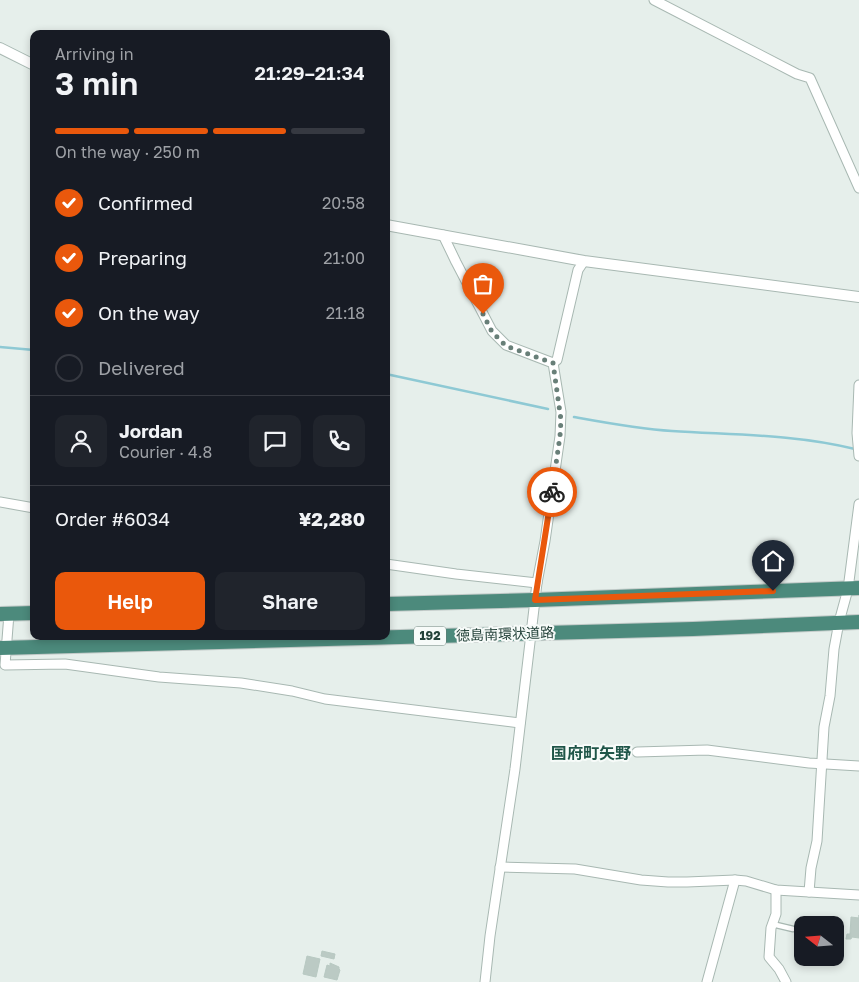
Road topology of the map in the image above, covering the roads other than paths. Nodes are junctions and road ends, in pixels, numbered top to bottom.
1 (654, 0) edge
2 (0, 48) edge
3 (30, 64) edge
4 (859, 188) edge
5 (390, 226) edge
6 (443, 235) junction
7 (584, 261) junction
8 (859, 298) edge
9 (553, 363) junction
10 (859, 385) edge
11 (859, 452) edge
12 (0, 502) edge
13 (859, 504) edge
14 (30, 507) edge
15 (390, 565) edge
16 (538, 583) junction
17 (854, 588) edge
18 (535, 600) junction
19 (390, 604) edge
20 (30, 613) edge
21 (4, 614) edge
22 (839, 622) junction
23 (859, 622) edge
24 (531, 633) junction
25 (390, 637) edge
26 (285, 640) edge
27 (3, 648) edge
28 (520, 723) junction
29 (637, 752) dead end
30 (822, 764) junction
31 (859, 766) edge
32 (500, 867) junction
33 (735, 880) junction
34 (776, 890) junction
35 (809, 892) junction
36 (859, 895) edge
37 (772, 924) junction
38 (793, 929) dead end
39 (485, 982) edge
40 (707, 982) edge
41 (786, 982) edge

1 - 4 street
2 - 3 street
5 - 6 street
6 - 7 street
6 - 9 street
7 - 8 street
7 - 9 street
9 - 16 street
10 - 11 street
12 - 14 street
13 - 17 street
15 - 16 street
16 - 18 street
17 - 18 highway
17 - 22 street
18 - 19 highway
18 - 24 street
20 - 21 highway
21 - 27 street
22 - 23 highway, 徳島南環状道路 / 192
22 - 24 highway, 徳島南環状道路 / 192
22 - 30 street
24 - 25 highway, 徳島南環状道路 / 192
24 - 28 street
26 - 27 highway, 徳島南環状道路 / 192
27 - 28 street
28 - 32 street
29 - 30 street
30 - 31 street
30 - 35 street
32 - 33 street
32 - 39 street
33 - 34 street
33 - 40 street
34 - 35 street
34 - 37 street
35 - 36 street
37 - 38 lane
37 - 41 street

